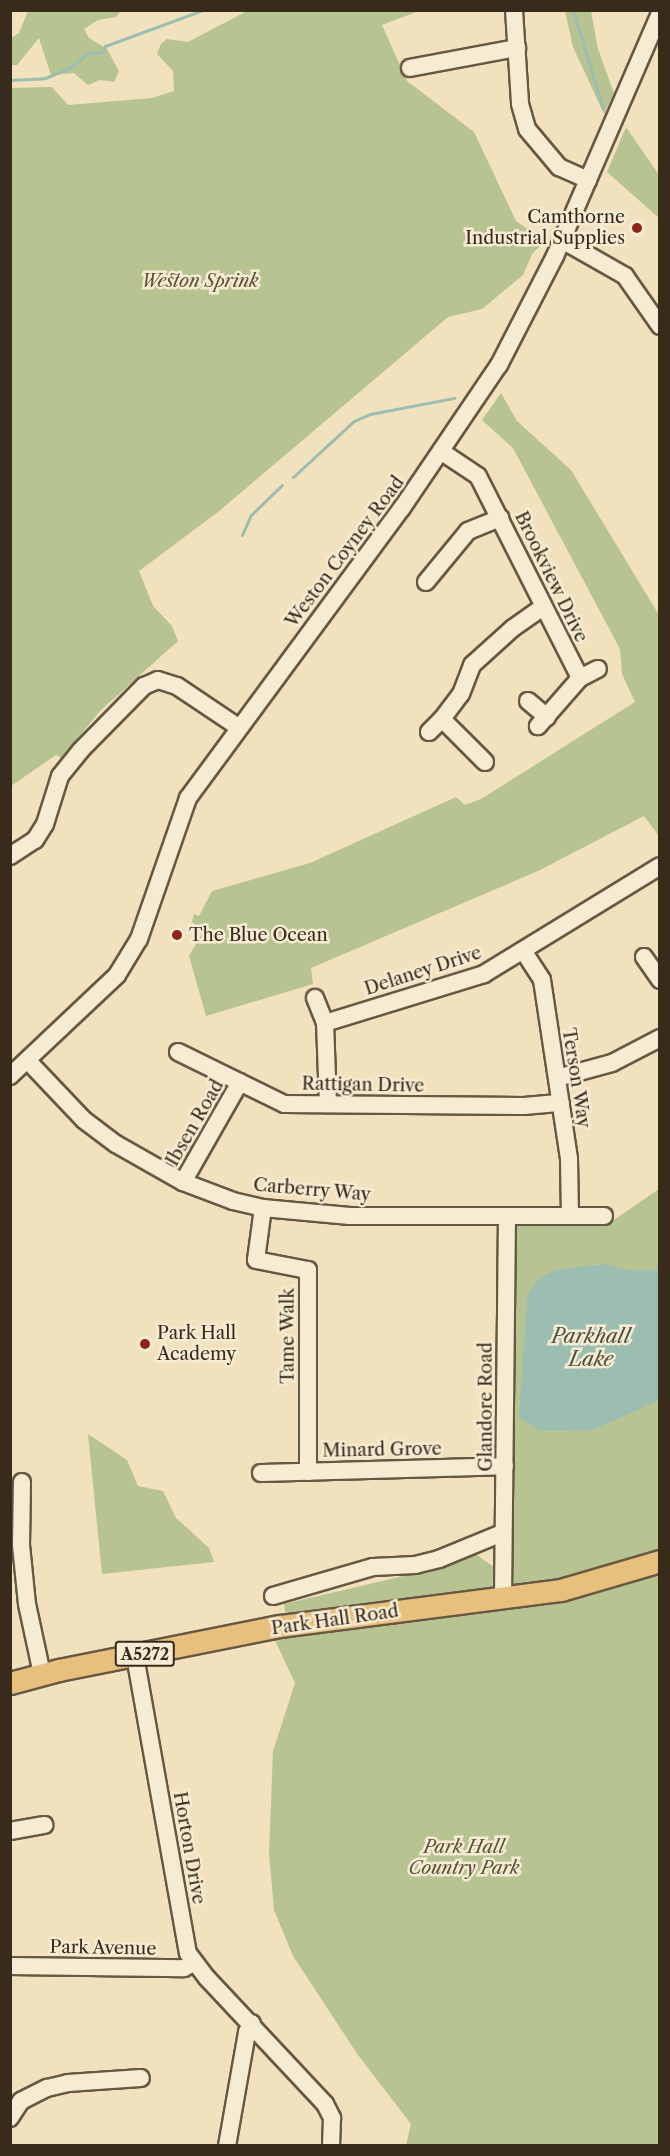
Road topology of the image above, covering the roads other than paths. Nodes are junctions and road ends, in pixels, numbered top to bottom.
1 (514, 10) edge
2 (660, 13) edge
3 (517, 48) junction
4 (410, 68) dead end
5 (588, 180) junction
6 (562, 240) junction
7 (660, 327) edge
8 (442, 452) junction
9 (500, 518) junction
10 (426, 582) dead end
11 (542, 608) junction
12 (598, 669) dead end
13 (580, 678) junction
14 (528, 701) dead end
15 (442, 719) junction
16 (238, 727) junction
17 (429, 732) dead end
18 (482, 753) dead end
19 (10, 856) edge
20 (660, 866) edge
21 (524, 952) junction
22 (644, 957) dead end
23 (660, 980) edge
24 (315, 998) dead end
25 (325, 1023) junction
26 (660, 1038) edge
27 (178, 1052) dead end
28 (28, 1060) junction
29 (10, 1076) edge
30 (557, 1078) junction
31 (240, 1082) junction
32 (561, 1103) junction
33 (328, 1104) junction
34 (183, 1182) junction
35 (263, 1209) junction
36 (570, 1215) junction
37 (507, 1216) junction
38 (604, 1216) dead end
39 (505, 1466) junction
40 (308, 1472) junction
41 (261, 1473) dead end
42 (22, 1482) dead end
43 (502, 1533) junction
44 (16, 1539) edge
45 (660, 1561) edge
46 (273, 1596) dead end
47 (503, 1598) junction
48 (135, 1656) junction
49 (42, 1674) junction
50 (10, 1683) edge
51 (44, 1825) dead end
52 (10, 1832) edge
53 (193, 1963) junction
54 (10, 1966) edge
55 (252, 2023) junction
56 (141, 2078) dead end
57 (10, 2118) edge
58 (227, 2145) edge
59 (331, 2145) edge

1 - 3 street
2 - 5 street, Weston Coyney Road
3 - 4 street
3 - 5 street
5 - 6 street, Weston Coyney Road
6 - 7 street
6 - 8 street, Weston Coyney Road
8 - 9 street, Brookview Drive
8 - 16 street, Weston Coyney Road
9 - 10 street
9 - 11 street, Brookview Drive
11 - 13 street, Brookview Drive
11 - 15 street
12 - 13 street
13 - 14 street
15 - 17 street
15 - 18 street
16 - 19 street
16 - 28 street, Weston Coyney Road
20 - 21 street, Delaney Drive
21 - 25 street, Delaney Drive
21 - 30 street, Terson Way
22 - 23 street
24 - 25 street
25 - 33 street
26 - 30 street
27 - 31 street, Rattigan Drive
28 - 29 street, Weston Coyney Road
28 - 34 street, Carberry Way
30 - 32 street, Terson Way
31 - 33 street, Rattigan Drive
31 - 34 street, Ibsen Road
32 - 33 street, Rattigan Drive
32 - 36 street, Terson Way
34 - 35 street, Carberry Way
35 - 37 street, Carberry Way
35 - 40 street, Tame Walk
36 - 37 street, Carberry Way
36 - 38 street, Carberry Way
37 - 39 street, Glandore Road
39 - 40 street, Minard Grove
39 - 43 street, Glandore Road
40 - 41 street, Minard Grove
42 - 44 street
43 - 46 street, Park Hall Road
43 - 47 street, Glandore Road
44 - 49 street
45 - 47 main road, Park Hall Road / A5272
47 - 48 main road, Park Hall Road / A5272
48 - 49 main road, Park Hall Road / A5272
48 - 53 street, Horton Drive
49 - 50 main road, Park Hall Road / A5272
51 - 52 street
53 - 54 street, Park Avenue
53 - 55 street, Horton Drive
55 - 58 street
55 - 59 street, Horton Drive
56 - 57 street

